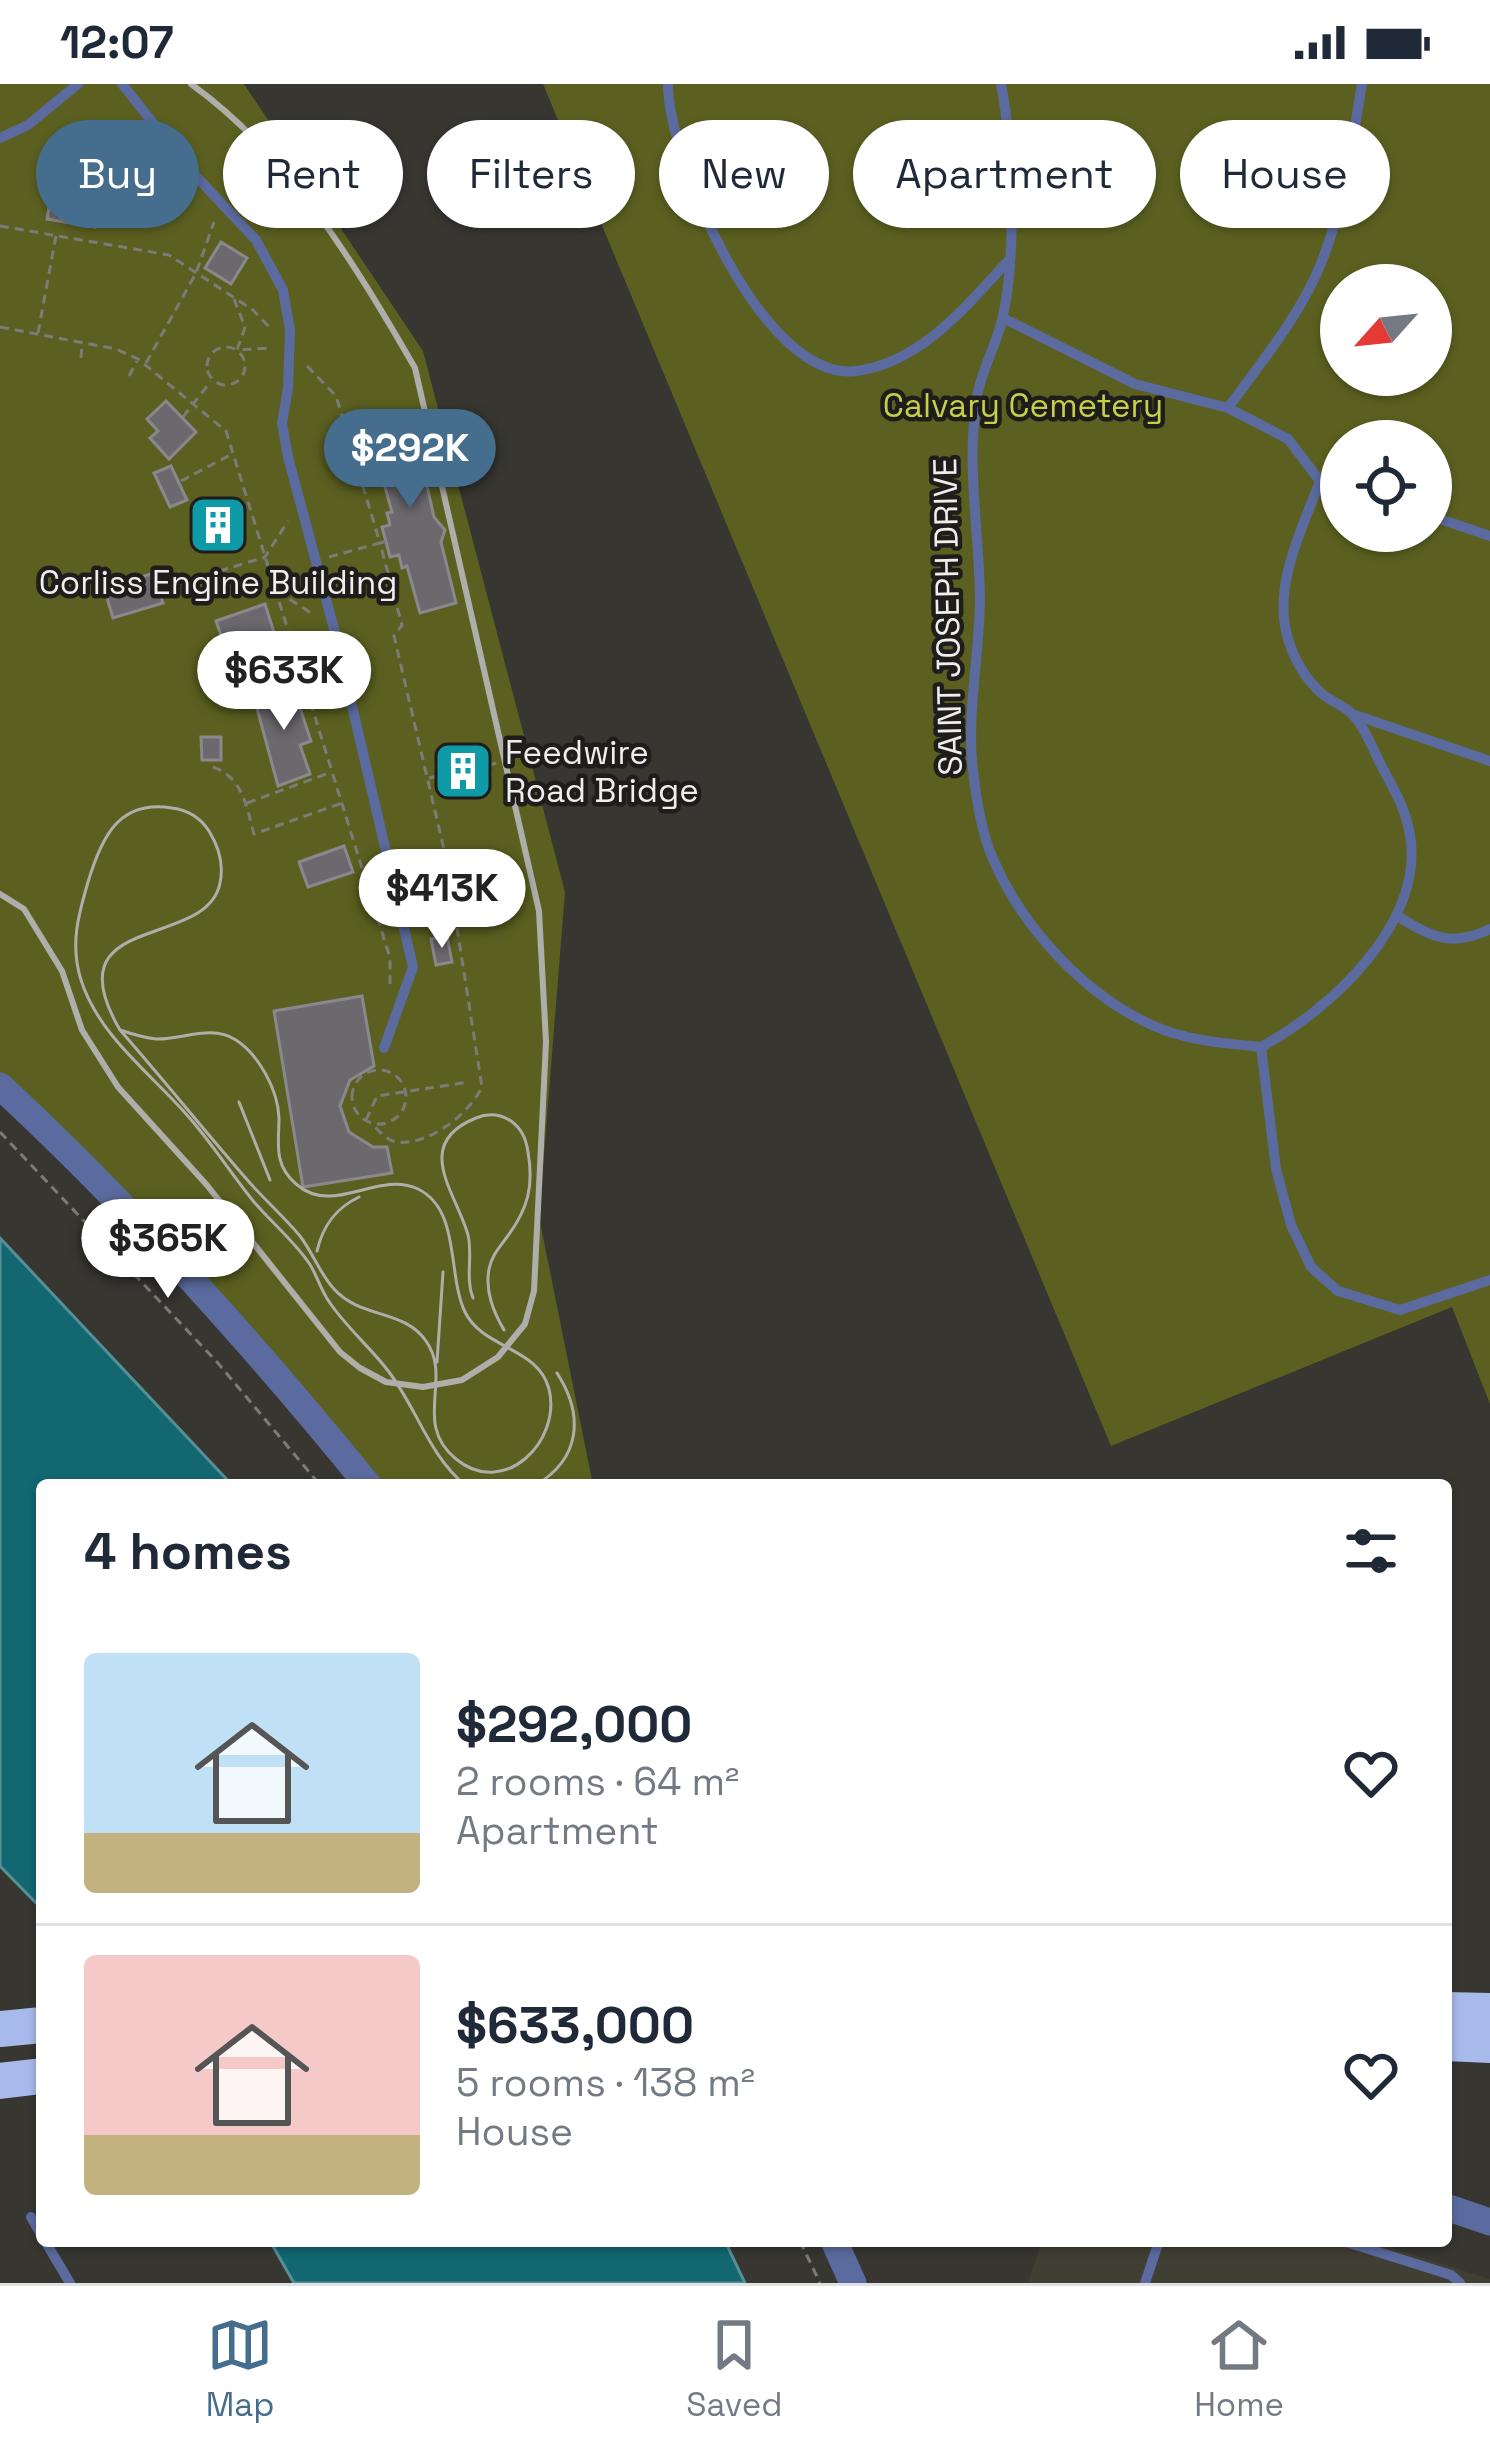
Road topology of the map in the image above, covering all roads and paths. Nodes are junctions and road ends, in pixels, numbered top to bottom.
1 (78, 84) edge
2 (122, 84) edge
3 (668, 84) edge
4 (1001, 84) edge
5 (1362, 84) edge
6 (0, 138) edge
7 (215, 196) junction
8 (0, 226) edge
9 (56, 236) junction
10 (205, 250) junction
11 (213, 255) dead end
12 (1009, 261) junction
13 (196, 273) junction
14 (233, 297) junction
15 (1003, 317) junction
16 (0, 327) edge
17 (38, 335) junction
18 (82, 343) junction
19 (290, 348) junction
20 (237, 350) junction
21 (80, 358) dead end
22 (138, 359) junction
23 (146, 363) junction
24 (129, 376) dead end
25 (212, 380) junction
26 (194, 404) junction
27 (1228, 408) junction
28 (183, 417) dead end
29 (233, 454) junction
30 (181, 481) dead end
31 (1320, 481) joint
32 (299, 504) junction
33 (252, 514) junction
34 (241, 518) dead end
35 (1452, 523) edge
36 (1490, 536) edge
37 (383, 542) junction
38 (340, 554) dead end
39 (265, 556) junction
40 (162, 589) dead end
41 (275, 590) junction
42 (285, 620) junction
43 (274, 623) dead end
44 (334, 629) junction
45 (308, 692) junction
46 (299, 694) dead end
47 (1352, 714) junction
48 (506, 760) dead end
49 (1490, 761) edge
50 (213, 766) dead end
51 (332, 772) junction
52 (428, 779) junction
53 (342, 802) junction
54 (246, 804) junction
55 (359, 857) junction
56 (351, 860) dead end
57 (1396, 915) junction
58 (1490, 928) edge
59 (389, 990) dead end
60 (1261, 1047) junction
61 (384, 1048) dead end
62 (469, 1082) dead end
63 (0, 1086) edge
64 (365, 1121) junction
65 (373, 1125) junction
66 (0, 1132) edge
67 (1490, 1280) edge
68 (315, 1479) edge
69 (363, 1479) edge
70 (1452, 2010) edge
71 (1490, 2011) edge
72 (36, 2026) edge
73 (0, 2029) edge
74 (1452, 2043) edge
75 (1490, 2045) edge
76 (36, 2077) edge
77 (0, 2081) edge
78 (1452, 2209) edge
79 (31, 2217) dead end
80 (1490, 2222) edge
81 (36, 2225) edge
82 (49, 2247) edge
83 (803, 2247) edge
84 (837, 2247) edge
85 (1158, 2247) edge
86 (1362, 2247) edge
87 (70, 2283) edge
88 (820, 2283) edge
89 (853, 2283) edge
90 (1145, 2283) edge
91 (1460, 2283) edge

1 - 6 lane
2 - 7 lane
3 - 12 lane
4 - 12 lane, SAINT JOSEPH DRIVE
5 - 27 lane
7 - 10 path
7 - 19 lane
8 - 9 path
9 - 13 path
9 - 17 path
10 - 11 path
10 - 13 path
12 - 15 lane, SAINT JOSEPH DRIVE
13 - 14 path
13 - 23 path
14 - 19 path
14 - 20 path
15 - 27 lane
15 - 60 lane, SAINT JOSEPH DRIVE
16 - 17 path
17 - 18 path
18 - 21 path
18 - 22 path
19 - 20 path
19 - 32 lane
19 - 37 path
20 - 25 path
20 - 25 path
22 - 23 path
22 - 24 path
23 - 26 path
25 - 26 path
26 - 28 path
26 - 29 path
27 - 31 lane
29 - 30 path
29 - 33 path
31 - 47 lane
32 - 39 path
32 - 44 lane
33 - 34 path
33 - 39 path
35 - 36 lane
37 - 38 path
37 - 52 path
39 - 40 path
39 - 41 path
41 - 42 path
41 - 44 path
42 - 43 path
42 - 45 path
44 - 61 lane
45 - 46 path
45 - 51 path
47 - 49 lane
47 - 57 lane
48 - 52 path
50 - 54 path
51 - 53 path
51 - 54 path
52 - 65 path
53 - 54 path
53 - 55 path
55 - 56 path
55 - 59 path
57 - 58 lane
57 - 60 lane
60 - 67 lane
62 - 64 path
63 - 69 street
64 - 65 path
64 - 65 path
66 - 68 path
70 - 71 highway
72 - 73 highway
74 - 75 highway
76 - 77 highway
78 - 80 street
79 - 81 lane
82 - 87 lane
83 - 88 path
84 - 89 street
85 - 90 lane
86 - 91 lane

